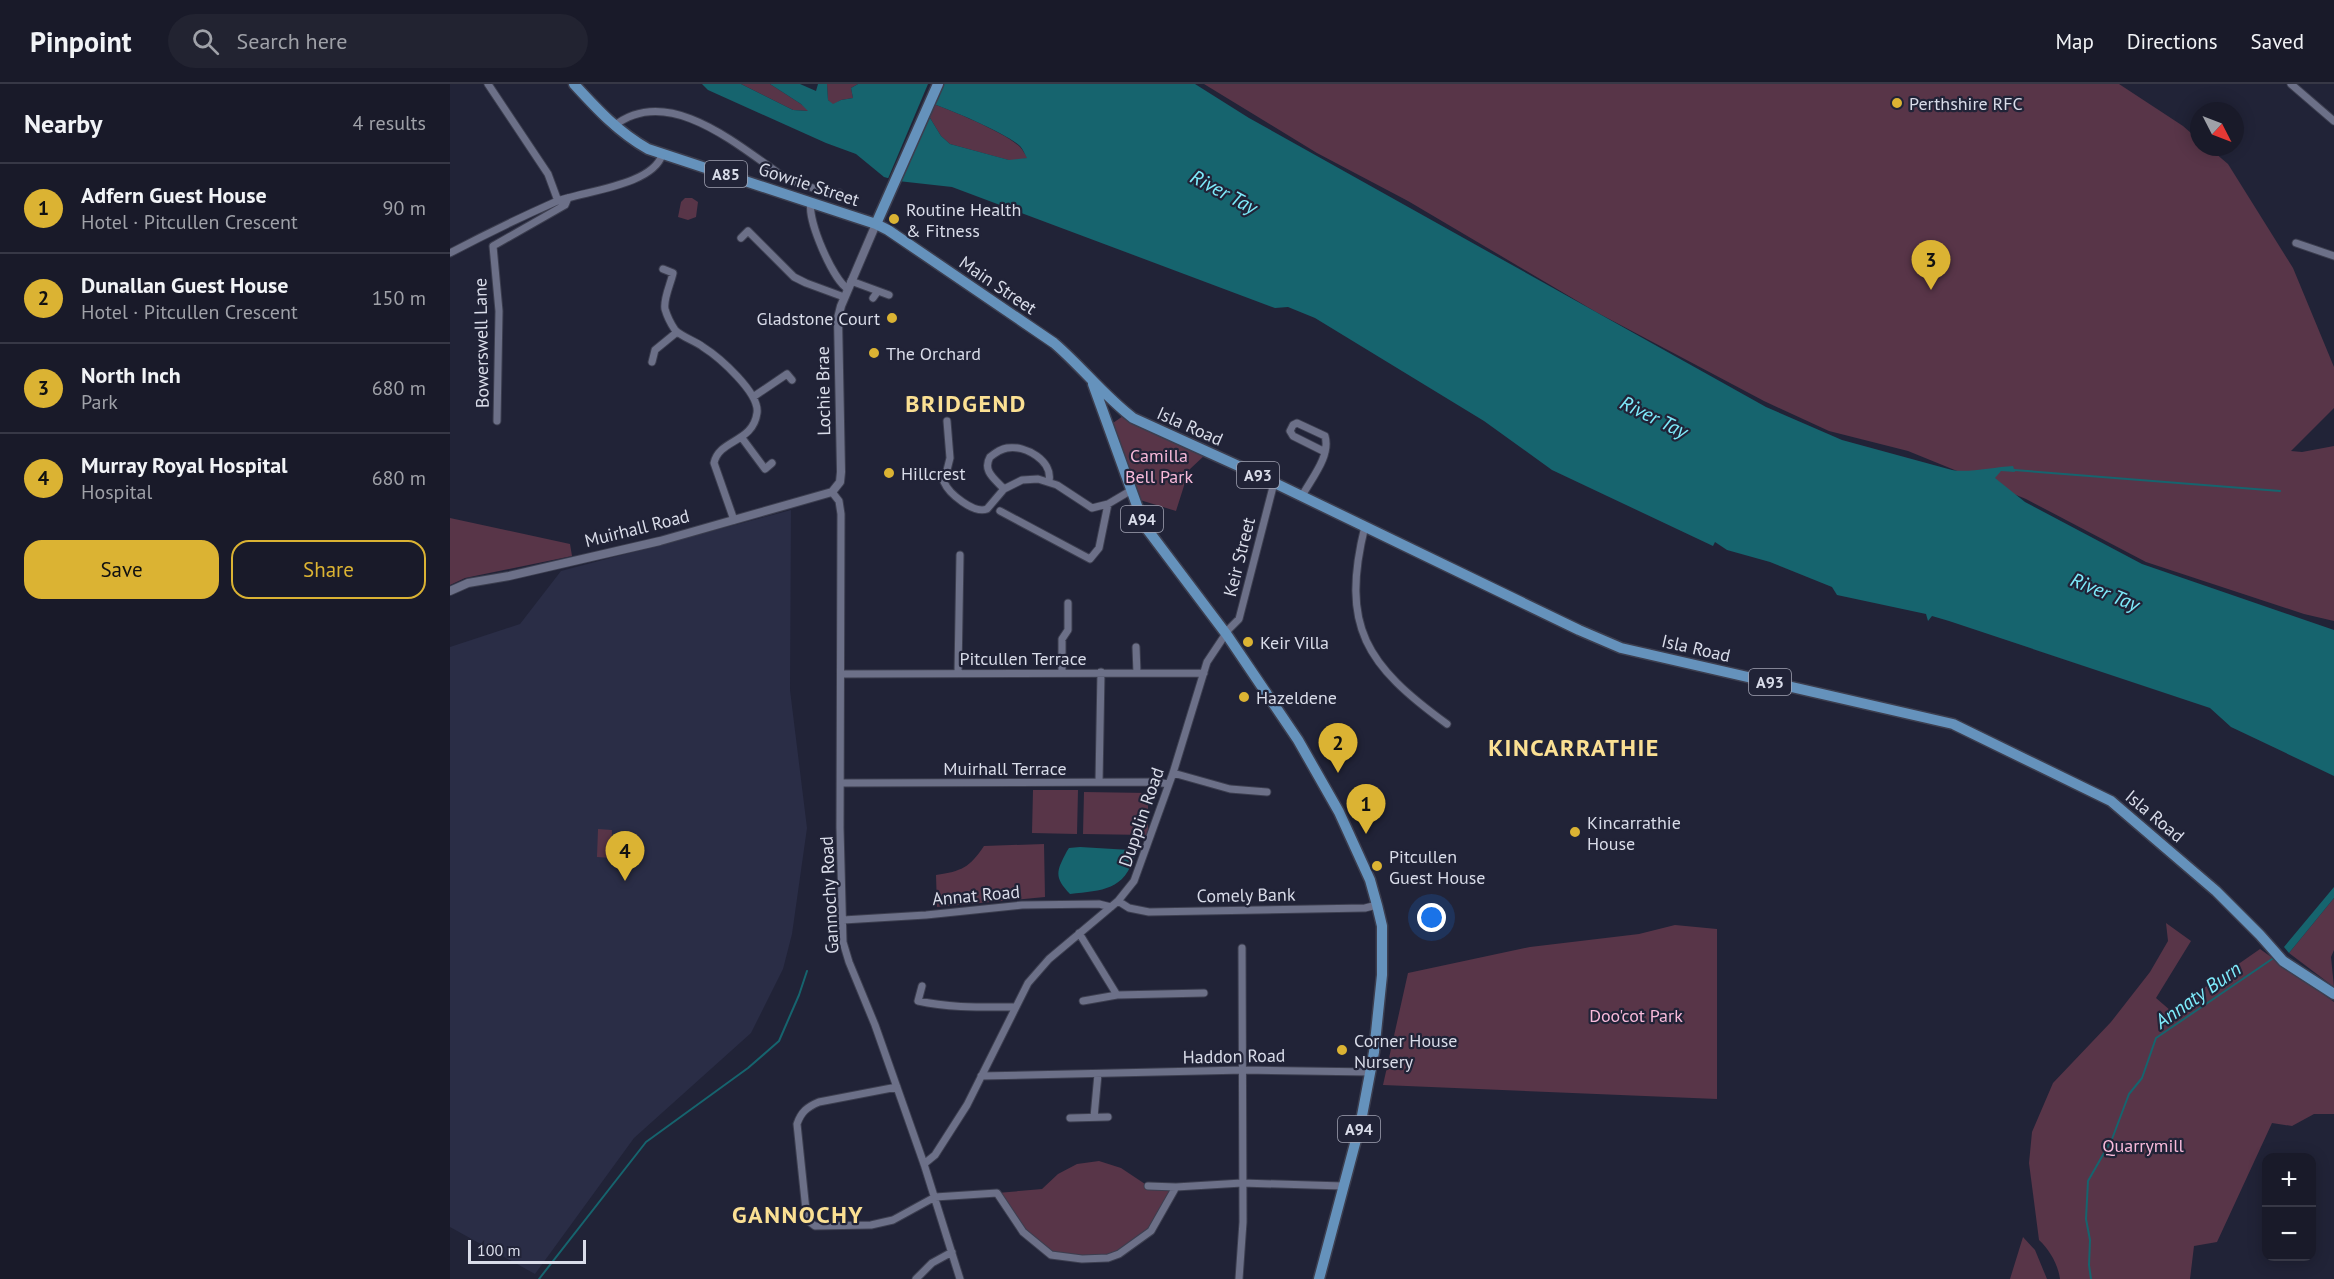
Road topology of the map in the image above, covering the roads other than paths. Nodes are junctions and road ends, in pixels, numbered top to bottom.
1 (488, 84) edge
2 (574, 84) edge
3 (938, 84) edge
4 (2291, 84) edge
5 (640, 105) dead end
6 (698, 113) dead end
7 (2334, 122) edge
8 (614, 126) junction
9 (662, 155) junction
10 (840, 193) dead end
11 (568, 198) junction
12 (558, 201) junction
13 (811, 203) junction
14 (876, 224) junction
15 (741, 238) dead end
16 (2296, 243) dead end
17 (450, 253) edge
18 (2334, 256) edge
19 (663, 269) dead end
20 (848, 289) junction
21 (878, 291) junction
22 (889, 295) dead end
23 (873, 298) dead end
24 (677, 332) junction
25 (652, 362) dead end
26 (792, 380) dead end
27 (1092, 383) junction
28 (753, 397) junction
29 (497, 421) dead end
30 (947, 421) dead end
31 (742, 438) junction
32 (1325, 452) junction
33 (772, 463) dead end
34 (1049, 482) junction
35 (1274, 483) junction
36 (1004, 489) junction
37 (1130, 491) junction
38 (832, 492) junction
39 (1302, 496) junction
40 (1108, 504) junction
41 (1000, 511) dead end
42 (734, 520) junction
43 (1365, 525) junction
44 (960, 555) dead end
45 (450, 591) edge
46 (1068, 603) dead end
47 (1227, 635) junction
48 (1136, 646) dead end
49 (1101, 672) junction
50 (958, 673) junction
51 (1062, 673) junction
52 (1137, 673) junction
53 (1204, 673) junction
54 (842, 674) junction
55 (1447, 724) dead end
56 (1173, 773) junction
57 (841, 783) junction
58 (1099, 783) junction
59 (1169, 784) junction
60 (1267, 792) dead end
61 (1118, 900) junction
62 (1377, 905) junction
63 (1110, 907) junction
64 (843, 920) junction
65 (1079, 933) junction
66 (1242, 948) dead end
67 (922, 986) dead end
68 (1204, 993) dead end
69 (2334, 994) edge
70 (1117, 995) junction
71 (1083, 1001) dead end
72 (1015, 1007) junction
73 (1244, 1070) junction
74 (1371, 1072) junction
75 (1098, 1074) junction
76 (981, 1076) junction
77 (897, 1087) junction
78 (1094, 1117) junction
79 (1108, 1117) dead end
80 (1070, 1118) dead end
81 (924, 1164) junction
82 (1242, 1183) junction
83 (1148, 1186) dead end
84 (1343, 1186) junction
85 (1176, 1187) junction
86 (935, 1197) junction
87 (952, 1252) junction
88 (916, 1279) edge
89 (960, 1279) edge
90 (1239, 1279) edge
91 (1320, 1279) edge

1 - 12 street
2 - 8 main road, A85
3 - 14 main road
4 - 7 street
5 - 8 street
6 - 10 street
8 - 9 main road, A85
9 - 11 street
9 - 13 main road, Gowrie Street / A85
11 - 12 street
11 - 29 street, Bowerswell Lane
12 - 17 street
13 - 14 main road, Gowrie Street / A85
13 - 20 street
14 - 20 street, Lochie Brae
14 - 27 main road, Main Street / A93
15 - 20 street
16 - 18 street
19 - 24 street
20 - 21 street
20 - 38 street, Lochie Brae
21 - 22 street
21 - 23 street
24 - 25 street
24 - 28 street
26 - 28 street
27 - 35 main road, Isla Road / A93
27 - 37 main road, A94
28 - 31 street
30 - 36 street
31 - 33 street
31 - 42 street
32 - 32 street
32 - 39 street
34 - 36 street
34 - 36 street
34 - 40 street
35 - 39 main road, Isla Road / A93
35 - 47 street, Keir Street
37 - 40 street
37 - 47 main road, A94
38 - 42 street, Muirhall Road
38 - 54 street, Gannochy Road
39 - 43 main road, Isla Road / A93
40 - 41 street
42 - 45 street, Muirhall Road
43 - 55 street
43 - 69 main road, Isla Road / A93
44 - 50 street
46 - 51 street
47 - 53 street, Dupplin Road
47 - 62 main road, A94
48 - 52 street
49 - 51 street, Pitcullen Terrace
49 - 52 street, Pitcullen Terrace
49 - 58 street
50 - 51 street, Pitcullen Terrace
50 - 54 street, Pitcullen Terrace
52 - 53 street, Pitcullen Terrace
53 - 56 street, Dupplin Road
54 - 57 street, Gannochy Road
56 - 59 street, Dupplin Road
56 - 60 street
57 - 58 street, Muirhall Terrace
57 - 64 street, Gannochy Road
58 - 59 street, Muirhall Terrace
59 - 61 street, Dupplin Road
61 - 62 street, Comely Bank
61 - 63 street, Dupplin Road
62 - 74 main road, A94
63 - 64 street, Annat Road
63 - 65 street, Dupplin Road
64 - 77 street, Gannochy Road
65 - 70 street
65 - 72 street, Dupplin Road
66 - 73 street
67 - 72 street
68 - 70 street
70 - 71 street
72 - 76 street, Dupplin Road
73 - 74 street, Haddon Road
73 - 75 street, Haddon Road
73 - 82 street
74 - 84 main road, A94
75 - 76 street, Haddon Road
75 - 78 street
76 - 81 street, Dupplin Road
77 - 81 street, Gannochy Road
77 - 86 street
78 - 79 street
78 - 80 street
81 - 86 street, Gannochy Road
82 - 84 street
82 - 85 street
82 - 90 street
83 - 85 street
84 - 91 main road, A94
85 - 86 street
86 - 87 street, Gannochy Road
87 - 88 street
87 - 89 street, Gannochy Road

